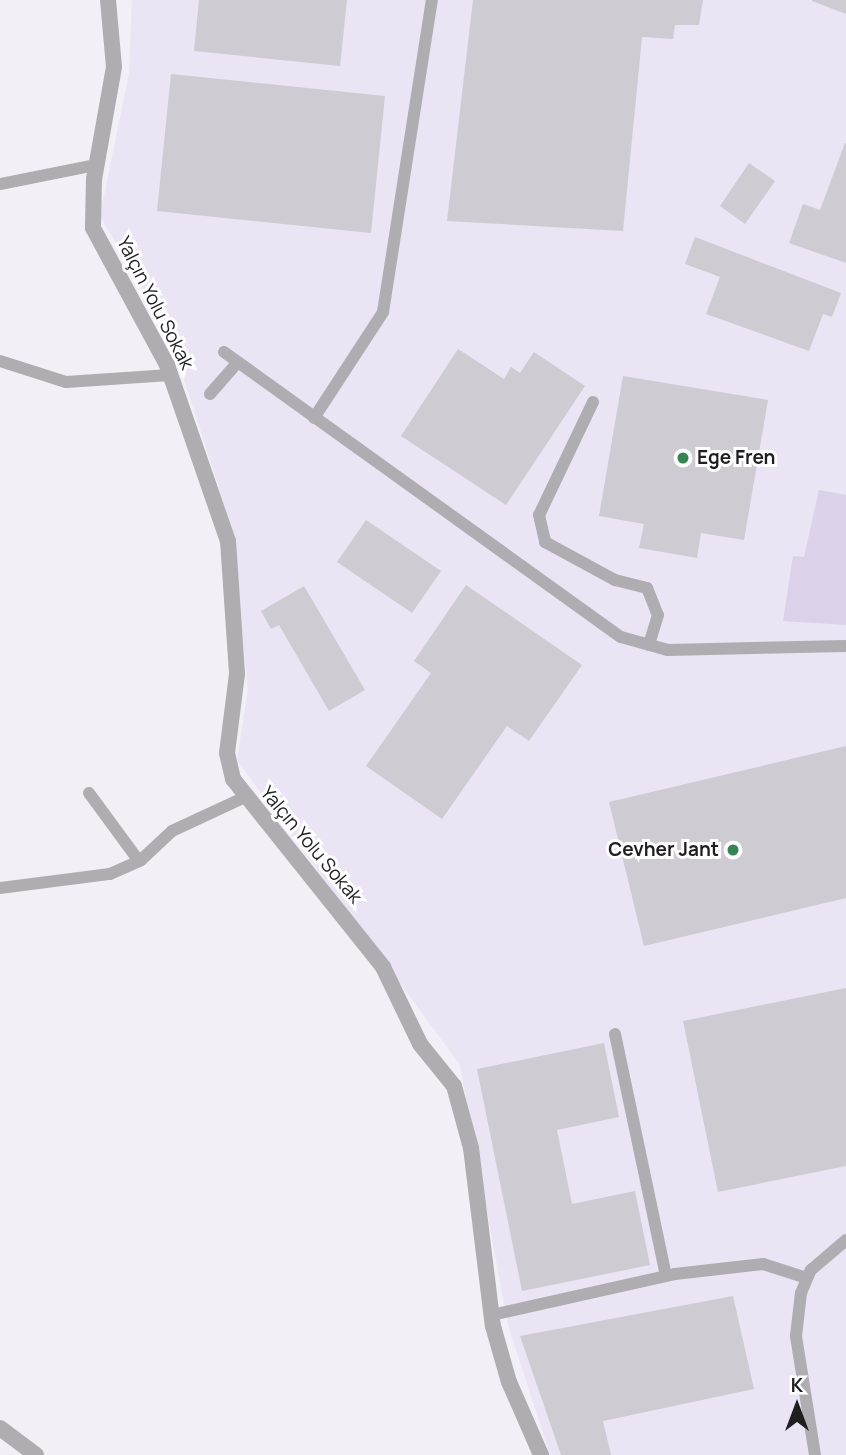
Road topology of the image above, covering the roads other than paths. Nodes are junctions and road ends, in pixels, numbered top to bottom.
1 (108, 0) edge
2 (432, 0) edge
3 (96, 165) junction
4 (0, 184) edge
5 (224, 352) dead end
6 (0, 360) edge
7 (237, 363) junction
8 (170, 374) junction
9 (210, 394) dead end
10 (593, 402) dead end
11 (314, 418) junction
12 (649, 645) junction
13 (846, 646) edge
14 (89, 793) dead end
15 (243, 798) junction
16 (139, 861) junction
17 (0, 888) edge
18 (615, 1034) dead end
19 (846, 1240) edge
20 (666, 1276) junction
21 (807, 1278) junction
22 (492, 1315) junction
23 (0, 1428) edge
24 (36, 1455) edge
25 (541, 1455) edge
26 (815, 1455) edge

1 - 3 street, Yalçın Yolu Sokak
2 - 11 street
3 - 4 street
3 - 8 street, Yalçın Yolu Sokak
5 - 7 street
6 - 8 street
7 - 9 street
7 - 11 street
8 - 15 street, Yalçın Yolu Sokak
10 - 12 street
11 - 12 street
12 - 13 street
14 - 16 street
15 - 16 street
15 - 22 street, Yalçın Yolu Sokak
16 - 17 street
18 - 20 street
19 - 21 street
20 - 21 street
20 - 22 street
21 - 26 street
22 - 25 street, Yalçın Yolu Sokak
23 - 24 street

